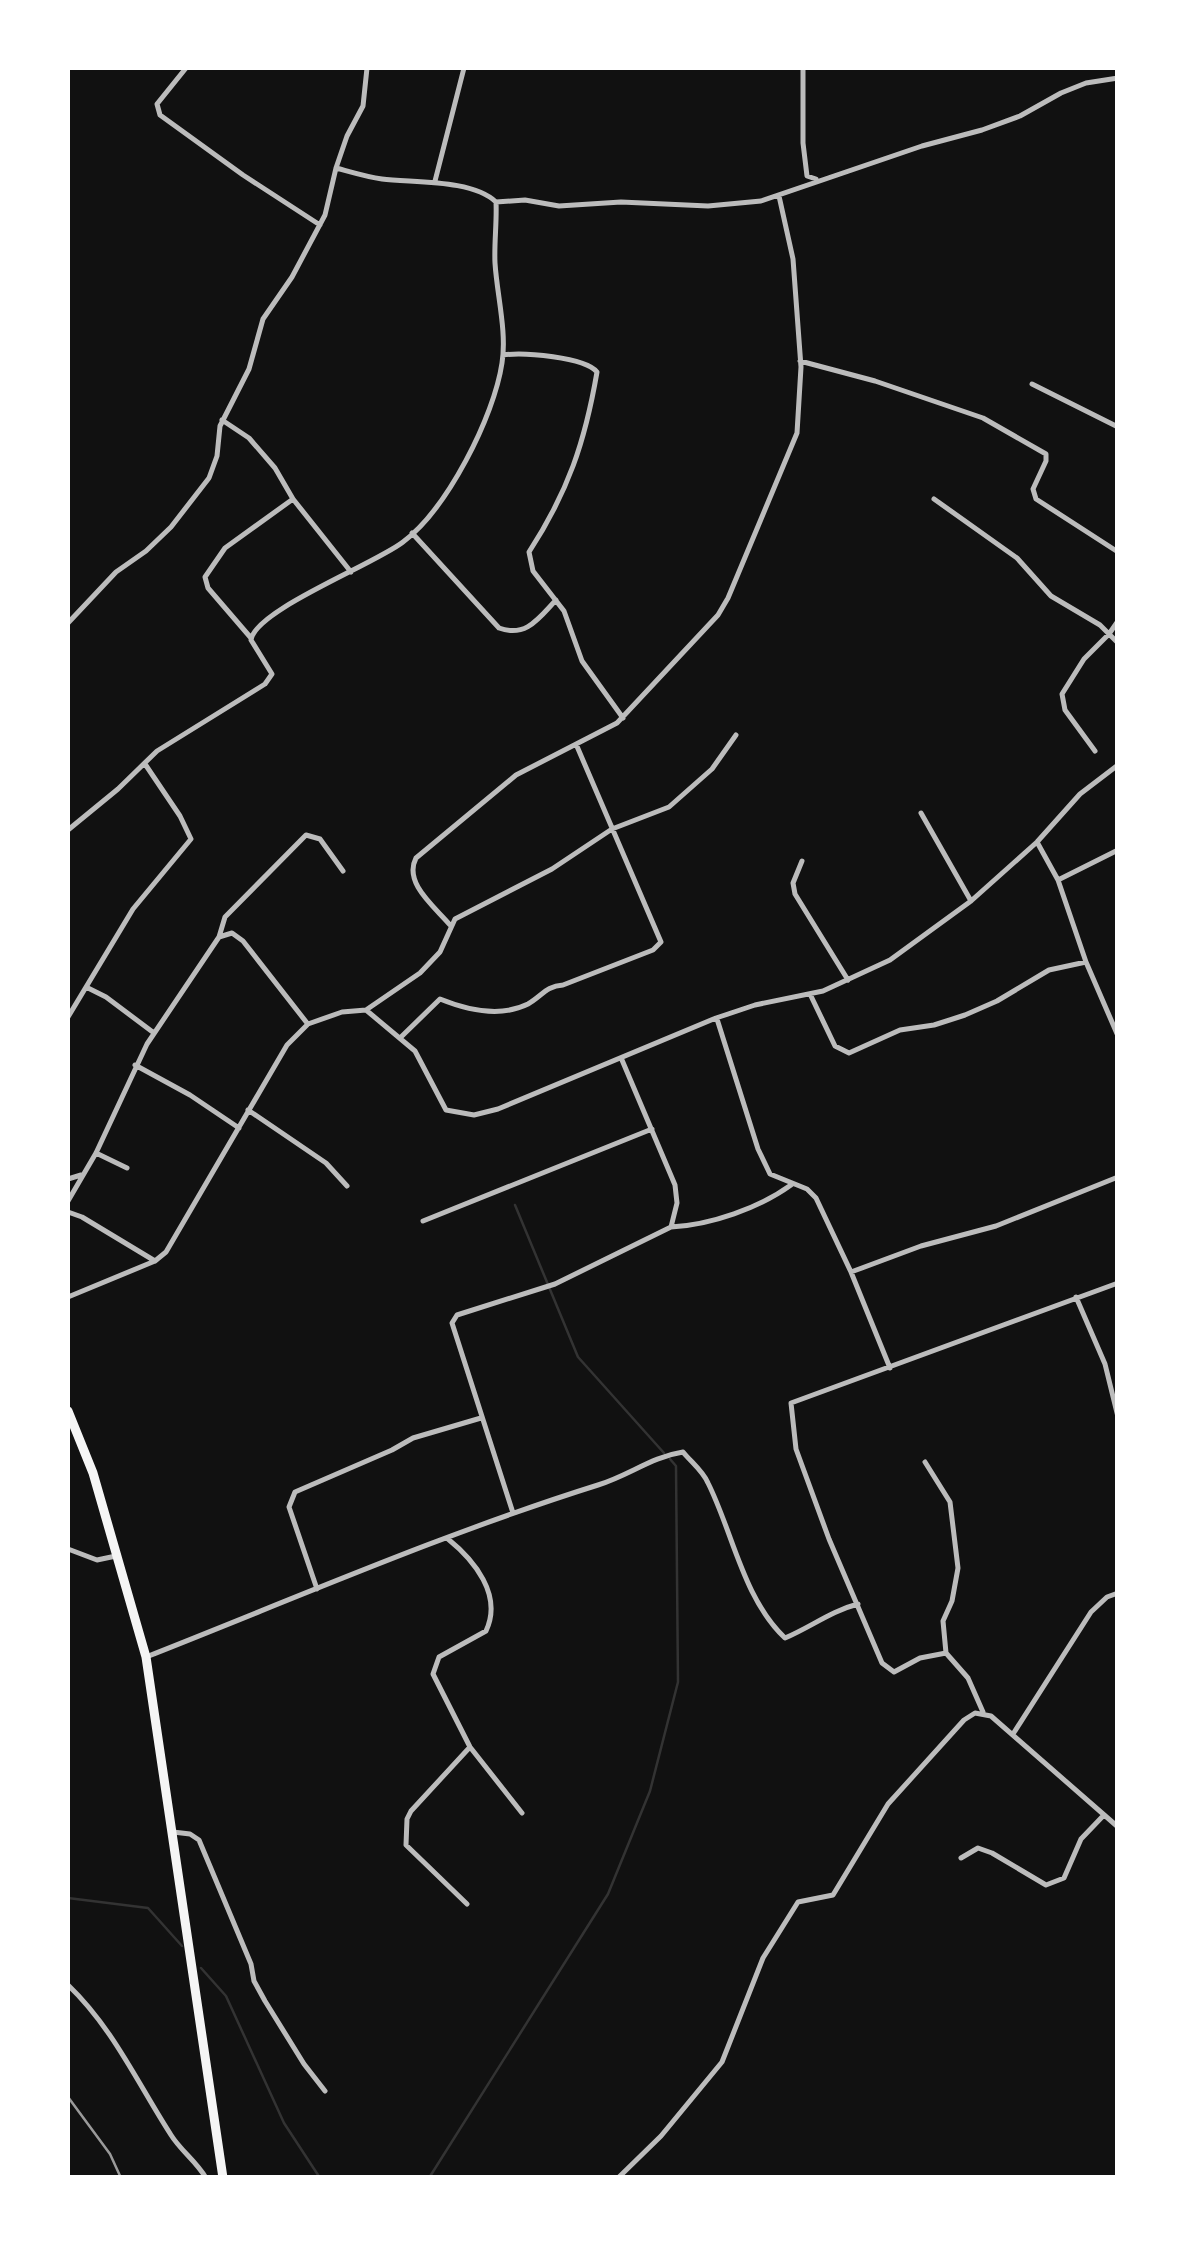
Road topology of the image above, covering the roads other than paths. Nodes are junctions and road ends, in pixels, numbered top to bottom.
1 (186, 68) edge
2 (367, 68) edge
3 (464, 68) edge
4 (803, 68) edge
5 (1118, 78) edge
6 (336, 168) junction
7 (819, 180) junction
8 (435, 182) junction
9 (778, 196) junction
10 (496, 202) junction
11 (320, 225) junction
12 (503, 354) junction
13 (800, 361) junction
14 (1032, 384) dead end
15 (222, 420) junction
16 (1118, 427) edge
17 (934, 499) dead end
18 (293, 500) junction
19 (412, 533) junction
20 (1118, 552) edge
21 (352, 572) junction
22 (556, 600) junction
23 (1118, 620) edge
24 (68, 623) edge
25 (1109, 634) junction
26 (252, 640) junction
27 (1118, 644) edge
28 (623, 718) junction
29 (736, 735) dead end
30 (576, 744) junction
31 (1096, 750) dead end
32 (145, 764) junction
33 (1118, 765) edge
34 (921, 813) dead end
35 (68, 830) edge
36 (612, 830) junction
37 (1037, 842) junction
38 (1118, 850) edge
39 (802, 861) dead end
40 (343, 871) dead end
41 (1058, 880) junction
42 (971, 900) junction
43 (450, 925) junction
44 (220, 937) junction
45 (1086, 962) junction
46 (848, 980) junction
47 (85, 987) junction
48 (810, 994) junction
49 (366, 1010) junction
50 (68, 1016) edge
51 (716, 1018) junction
52 (308, 1024) junction
53 (154, 1033) junction
54 (1118, 1036) edge
55 (400, 1038) junction
56 (622, 1060) junction
57 (135, 1066) junction
58 (248, 1110) junction
59 (239, 1128) junction
60 (652, 1129) junction
61 (96, 1153) junction
62 (127, 1168) dead end
63 (84, 1174) junction
64 (1118, 1178) edge
65 (68, 1179) edge
66 (347, 1186) dead end
67 (791, 1186) junction
68 (68, 1197) edge
69 (68, 1212) edge
70 (424, 1220) dead end
71 (671, 1227) junction
72 (155, 1261) junction
73 (851, 1272) junction
74 (1118, 1283) edge
75 (68, 1298) edge
76 (1076, 1298) junction
77 (890, 1368) junction
78 (68, 1411) edge
79 (1118, 1417) edge
80 (481, 1418) junction
81 (926, 1462) dead end
82 (513, 1513) junction
83 (448, 1539) junction
84 (68, 1550) edge
85 (118, 1555) junction
86 (316, 1589) junction
87 (1118, 1594) edge
88 (858, 1604) junction
89 (946, 1652) junction
90 (146, 1657) junction
91 (983, 1712) junction
92 (1013, 1734) junction
93 (470, 1747) junction
94 (522, 1813) dead end
95 (1103, 1816) junction
96 (1118, 1826) edge
97 (174, 1832) junction
98 (962, 1858) dead end
99 (467, 1904) dead end
100 (68, 1985) edge
101 (325, 2091) dead end
102 (206, 2178) edge
103 (224, 2178) edge
104 (618, 2178) edge

1 - 11 street
2 - 6 street
3 - 8 street
4 - 7 street
5 - 7 street
6 - 8 street
6 - 11 street
7 - 9 street
8 - 10 street
9 - 10 street
9 - 13 street
10 - 12 street
11 - 15 street
12 - 19 street
12 - 22 street
13 - 20 street
13 - 28 street
14 - 16 street
15 - 18 street
15 - 24 street
17 - 25 street
18 - 21 street
18 - 26 street
19 - 21 street
19 - 22 street
21 - 26 street
22 - 28 street
23 - 25 street
25 - 27 street
25 - 31 street
26 - 32 street
28 - 30 street
29 - 36 street
30 - 36 street
30 - 43 street
32 - 35 street
32 - 47 street
33 - 37 street
34 - 42 street
36 - 43 street
36 - 55 street
37 - 41 street
37 - 42 street
38 - 41 street
39 - 46 street
40 - 44 street
41 - 45 street
42 - 46 street
43 - 49 street
44 - 52 street
44 - 53 street
45 - 48 street
45 - 54 street
46 - 48 street
47 - 50 street
47 - 53 street
48 - 51 street
49 - 52 street
49 - 55 street
51 - 56 street
51 - 67 street
52 - 58 street
53 - 57 street
55 - 56 street
56 - 60 street
57 - 59 street
57 - 61 street
58 - 59 street
58 - 66 street
59 - 72 street
60 - 70 street
60 - 71 street
61 - 62 street
61 - 63 street
63 - 65 street
63 - 68 street
64 - 73 street
67 - 71 street
67 - 73 street
69 - 72 street
71 - 80 street
72 - 75 street
73 - 77 street
74 - 76 street
76 - 77 street
76 - 79 street
77 - 88 street
78 - 85 highway
80 - 82 street
80 - 86 street
81 - 89 street
82 - 83 street
82 - 88 street
83 - 86 street
83 - 93 street
84 - 85 street
85 - 90 highway
86 - 90 street
87 - 92 street
88 - 89 street
89 - 91 street
90 - 97 highway
91 - 92 street
91 - 104 street
92 - 95 street
93 - 94 street
93 - 99 street
95 - 96 street
95 - 98 street
97 - 101 street
97 - 103 highway
100 - 102 street

